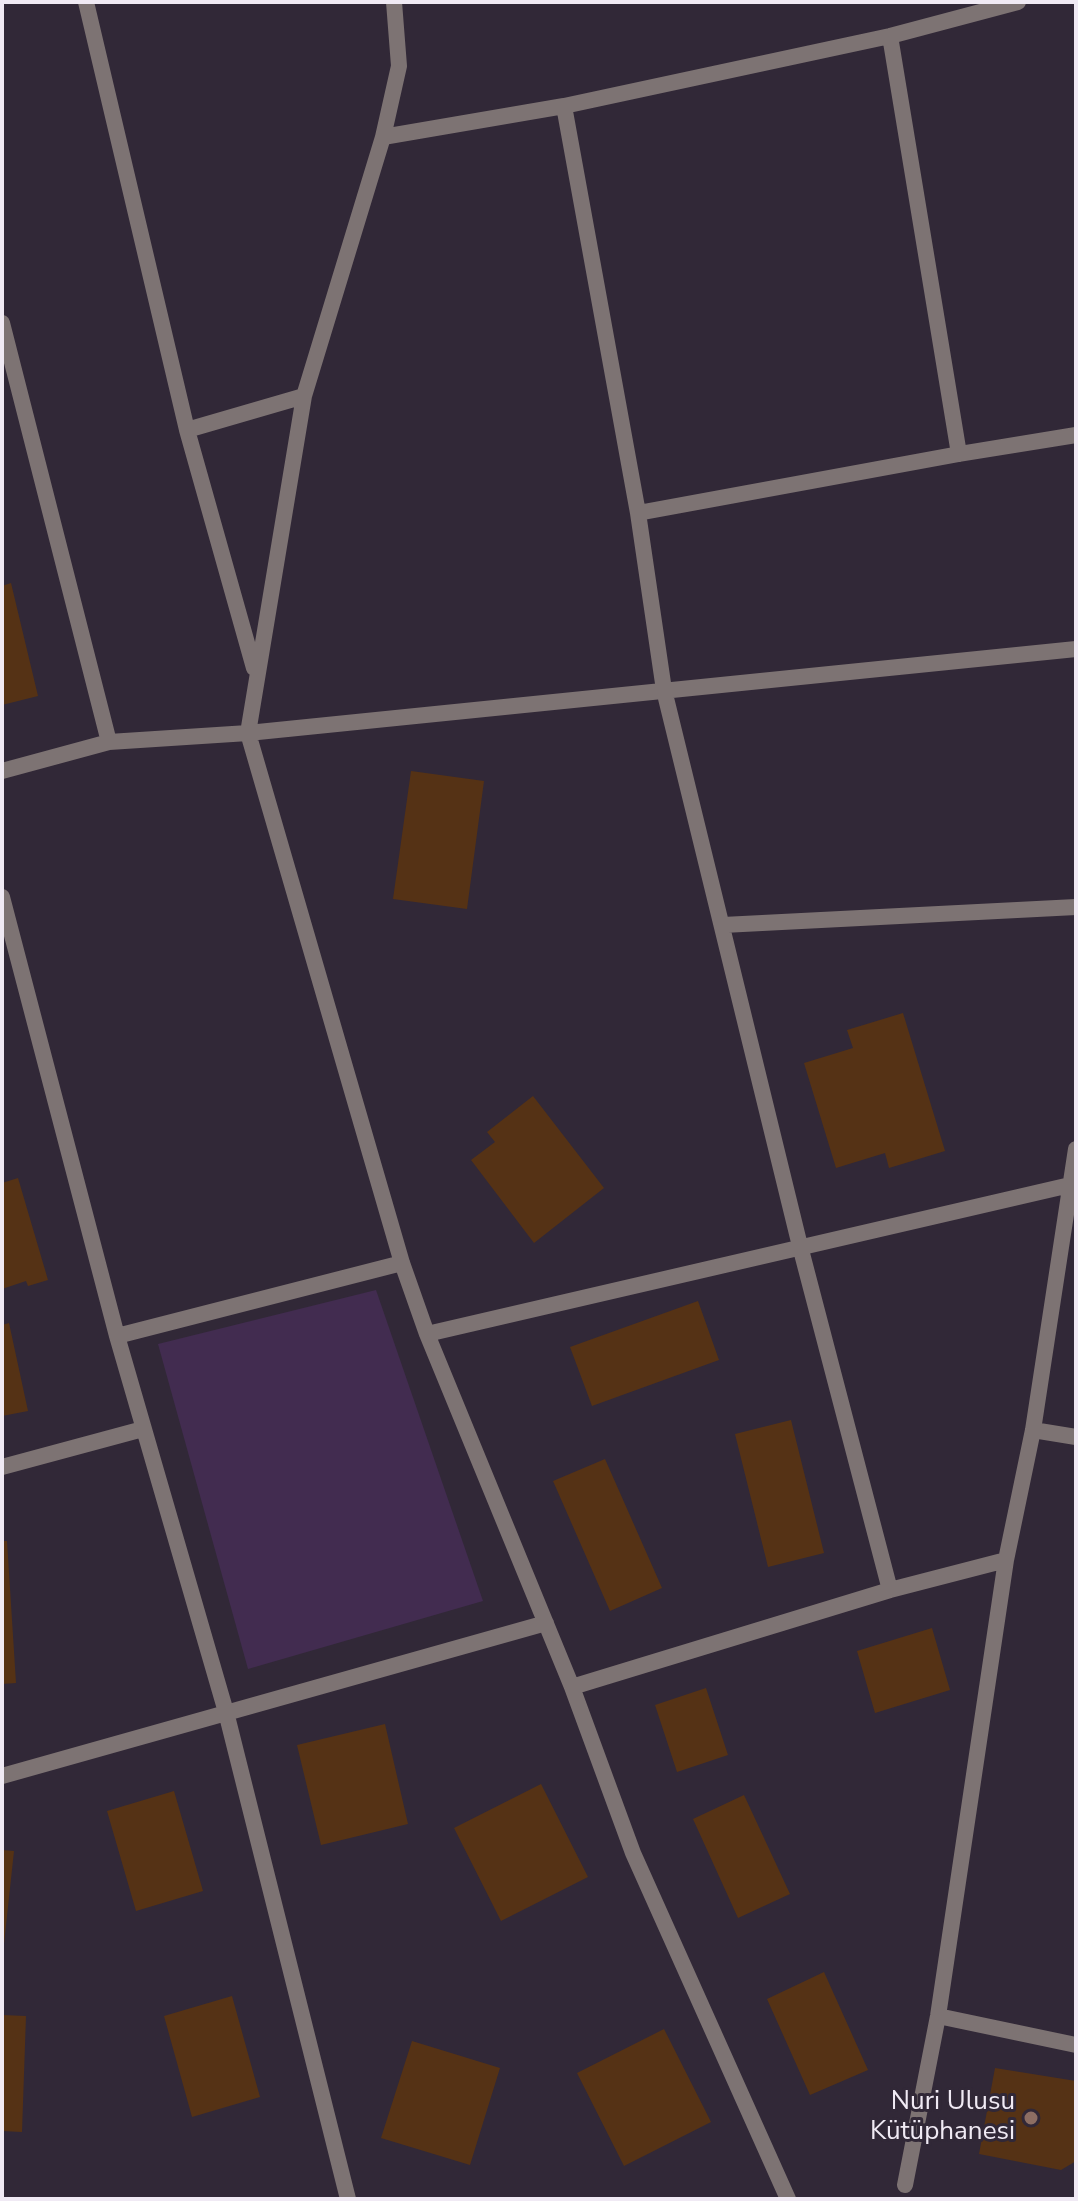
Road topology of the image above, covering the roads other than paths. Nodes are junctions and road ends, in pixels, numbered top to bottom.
1 (86, 2) edge
2 (394, 2) edge
3 (1011, 3) edge
4 (890, 36) junction
5 (564, 106) junction
6 (383, 137) junction
7 (2, 323) edge
8 (304, 396) junction
9 (187, 430) junction
10 (1076, 435) edge
11 (959, 454) junction
12 (638, 513) junction
13 (1076, 649) edge
14 (256, 673) junction
15 (664, 690) junction
16 (248, 733) junction
17 (109, 742) junction
18 (2, 771) edge
19 (2, 897) edge
20 (1076, 907) edge
21 (723, 925) junction
22 (1076, 1149) edge
23 (1070, 1185) junction
24 (800, 1246) junction
25 (402, 1263) junction
26 (427, 1334) junction
27 (117, 1336) junction
28 (143, 1429) junction
29 (1033, 1430) junction
30 (1076, 1437) edge
31 (2, 1467) edge
32 (1006, 1560) junction
33 (890, 1590) junction
34 (546, 1623) junction
35 (572, 1687) junction
36 (226, 1712) junction
37 (2, 1776) edge
38 (938, 2016) junction
39 (1076, 2045) edge
40 (905, 2185) dead end
41 (348, 2199) edge
42 (788, 2199) edge

1 - 9 street
2 - 6 street
3 - 4 street
4 - 5 street
4 - 11 street
5 - 6 street
5 - 12 street
6 - 8 street
7 - 17 street
8 - 9 street
8 - 14 street
9 - 14 street
10 - 11 street
11 - 12 street
12 - 15 street
13 - 15 street
14 - 16 street
15 - 16 street
15 - 21 street
16 - 17 street
16 - 25 street
17 - 18 street
19 - 27 street
20 - 21 street
21 - 24 street
22 - 23 street
23 - 24 street
23 - 29 street
24 - 26 street
24 - 33 street
25 - 26 street
25 - 27 street
26 - 34 street
27 - 28 street
28 - 31 street
28 - 36 street
29 - 30 street
29 - 32 street
32 - 33 street
32 - 38 street
33 - 35 street
34 - 35 street
34 - 36 street
35 - 42 street
36 - 37 street
36 - 41 street
38 - 39 street
38 - 40 street

